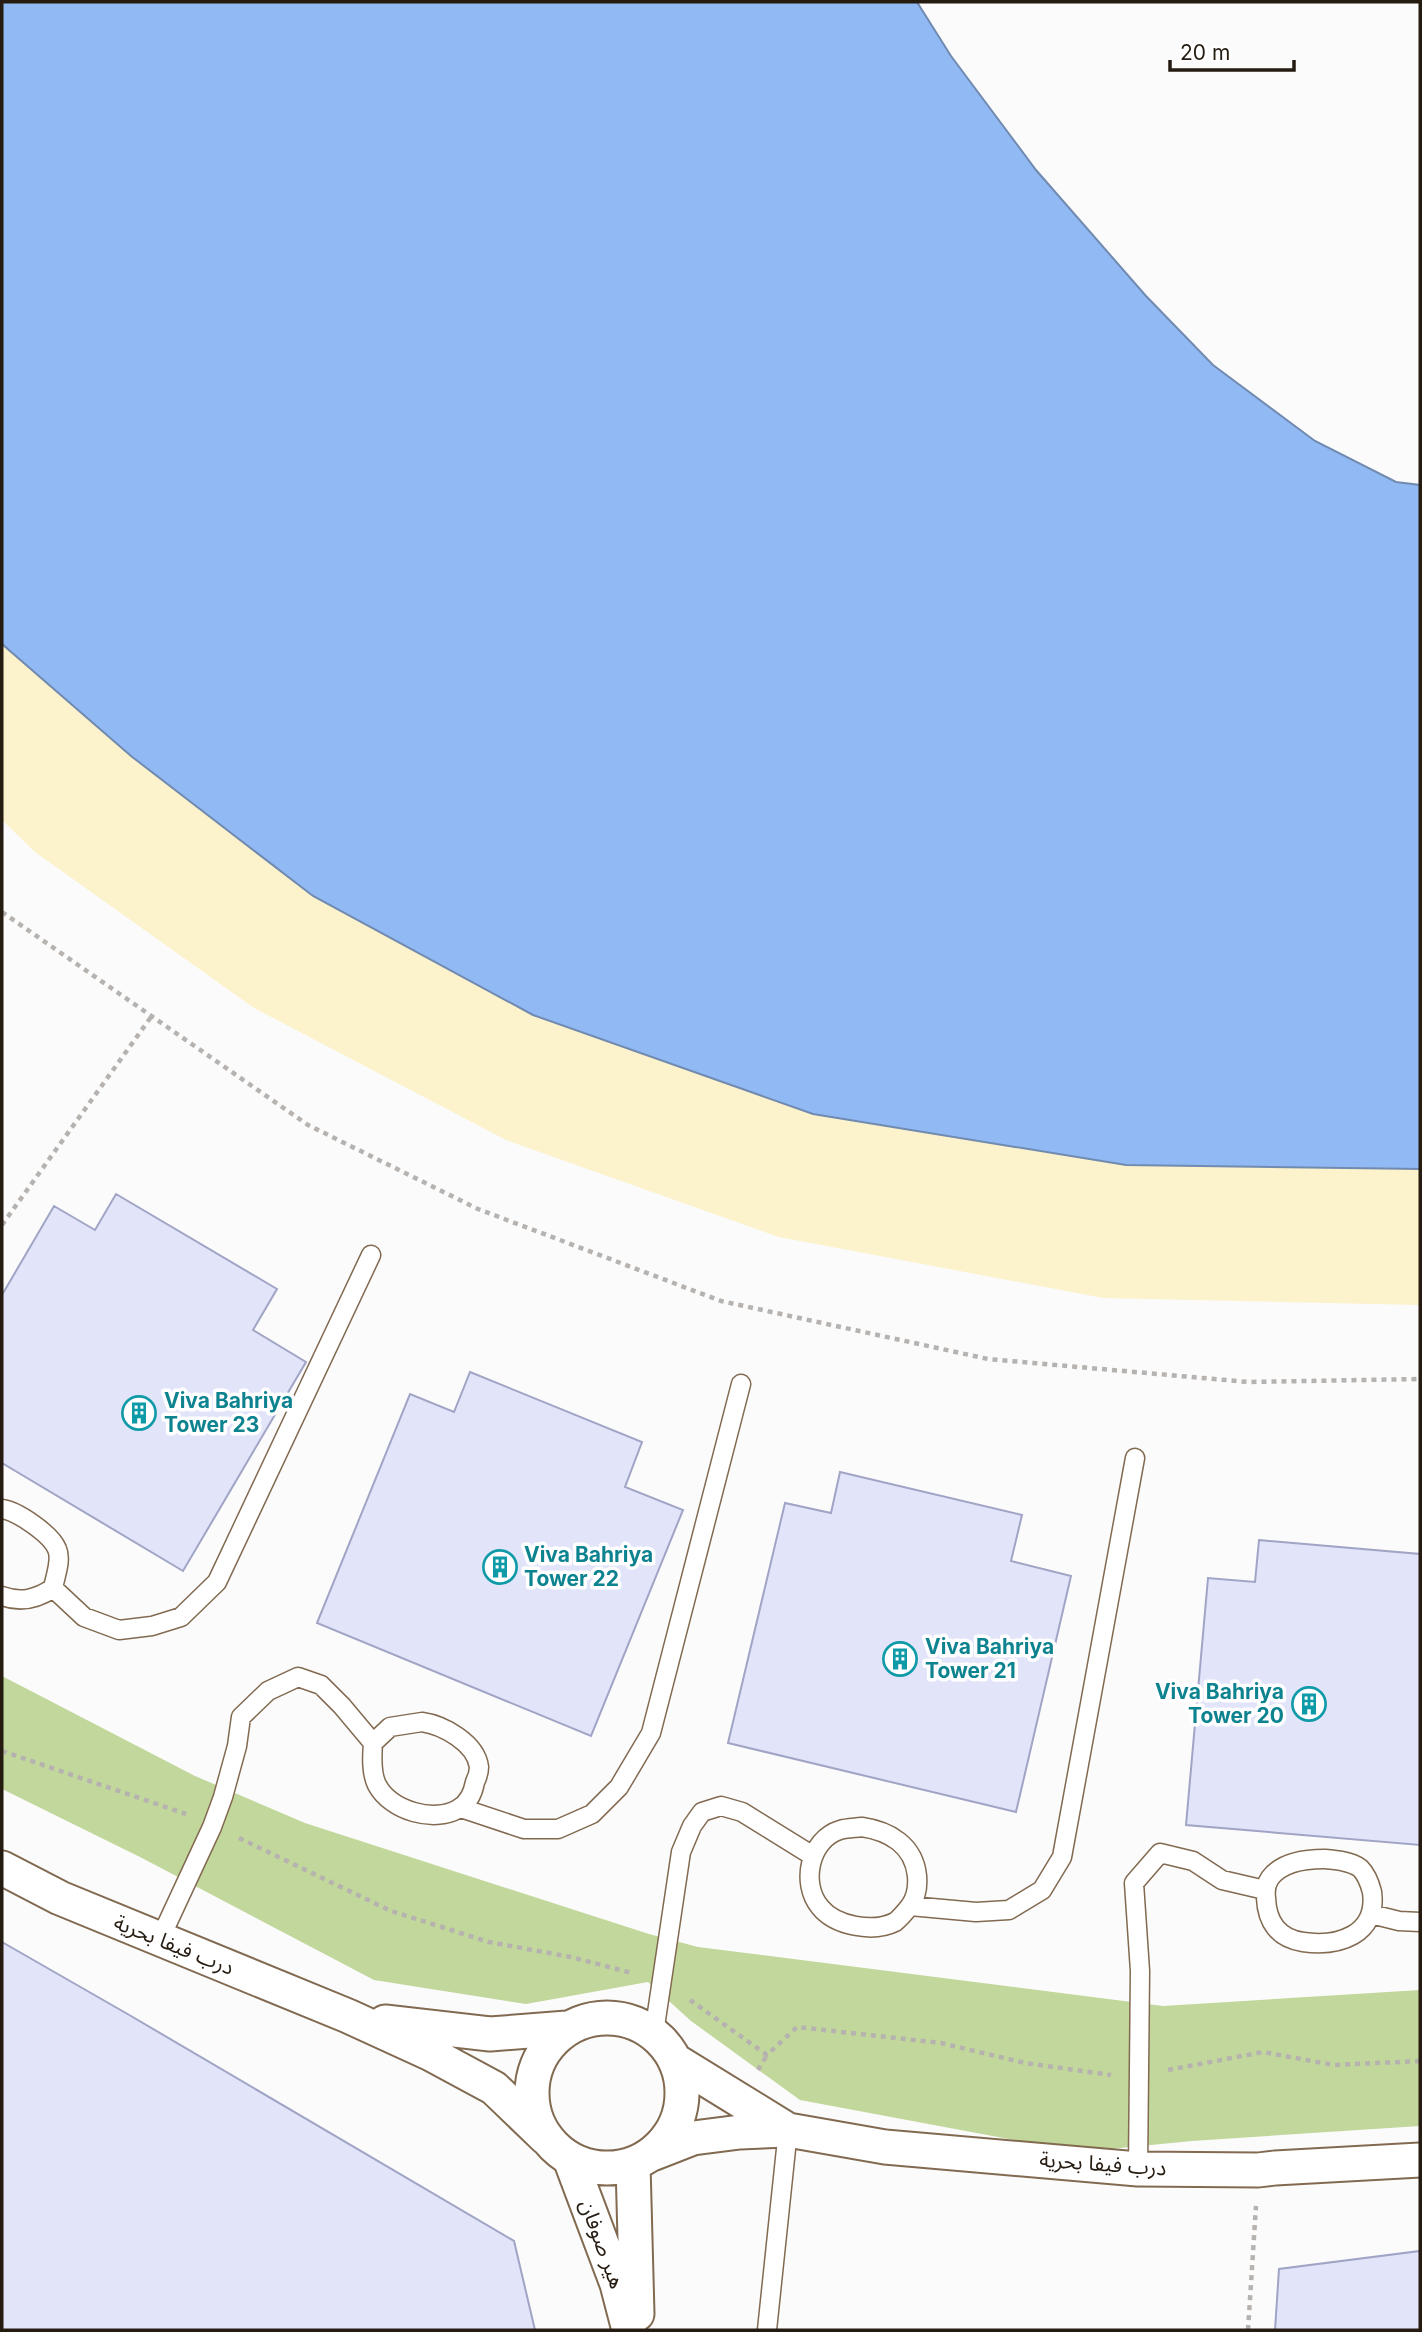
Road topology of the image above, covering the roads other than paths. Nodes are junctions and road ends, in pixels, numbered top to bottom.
1 (371, 1255) dead end
2 (741, 1384) dead end
3 (1135, 1458) dead end
4 (2, 1509) edge
5 (53, 1588) junction
6 (2, 1596) edge
7 (373, 1743) junction
8 (461, 1808) junction
9 (813, 1856) junction
10 (2, 1868) edge
11 (1265, 1890) junction
12 (910, 1906) junction
13 (1371, 1914) junction
14 (1420, 1922) edge
15 (160, 1939) junction
16 (348, 2015) junction
17 (567, 2028) junction
18 (654, 2034) junction
19 (676, 2061) junction
20 (788, 2130) junction
21 (558, 2149) junction
22 (642, 2159) junction
23 (1420, 2160) edge
24 (1138, 2169) junction
25 (629, 2330) edge
26 (638, 2330) edge
27 (767, 2330) edge

1 - 5 lane
2 - 8 lane
3 - 12 lane
4 - 5 lane
5 - 6 lane
7 - 8 lane
7 - 8 lane
7 - 15 lane
9 - 12 lane
9 - 12 lane
9 - 18 lane
10 - 15 street, درب فيفا بحرية
11 - 13 lane
11 - 13 lane
11 - 24 lane
13 - 14 lane
15 - 16 street, درب فيفا بحرية
16 - 17 street, درب فيفا بحرية
16 - 21 street, درب فيفا بحرية
17 - 18 street
17 - 21 street
18 - 19 street
19 - 20 street, درب فيفا بحرية
19 - 22 street
20 - 22 street, درب فيفا بحرية
20 - 24 street, درب فيفا بحرية
20 - 27 lane
21 - 22 street
21 - 25 street, هير صوفان
22 - 26 street, هير صوفان
23 - 24 street, درب فيفا بحرية

